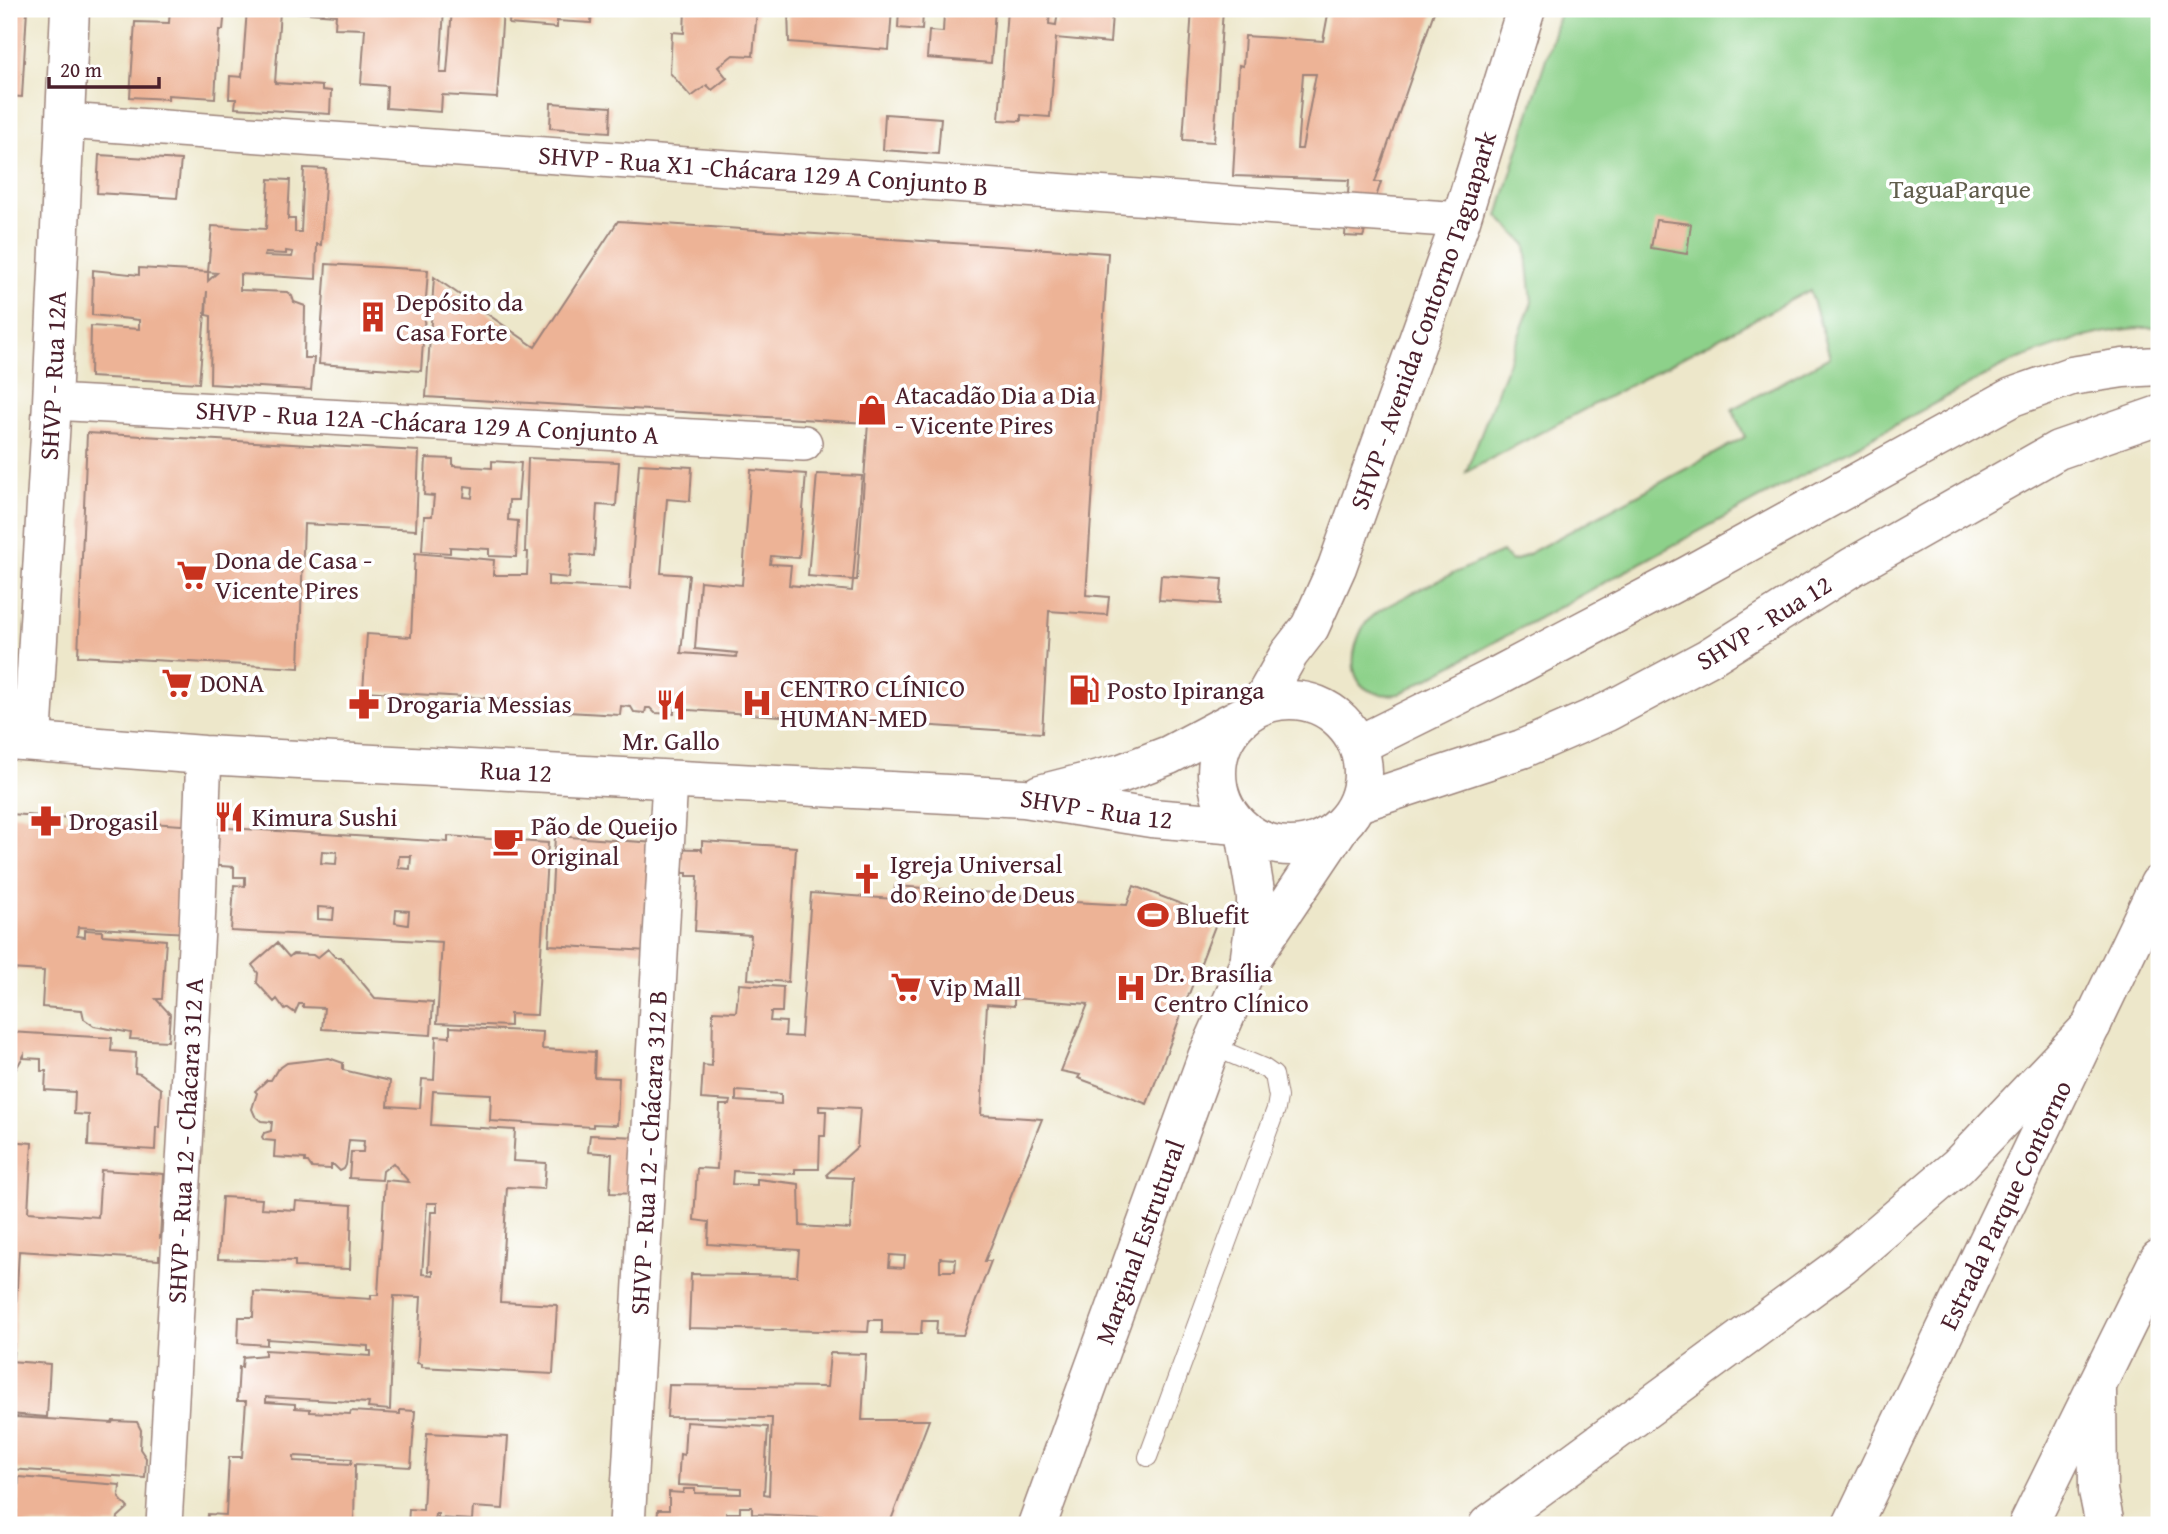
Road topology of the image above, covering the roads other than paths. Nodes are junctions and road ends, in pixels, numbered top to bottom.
1 (70, 9) edge
2 (1527, 9) edge
3 (65, 121) junction
4 (1461, 220) junction
5 (2159, 366) edge
6 (52, 402) junction
7 (2159, 415) edge
8 (804, 443) dead end
9 (1310, 627) junction
10 (1308, 702) junction
11 (1253, 710) junction
12 (21, 741) edge
13 (1358, 745) junction
14 (204, 755) junction
15 (670, 781) junction
16 (1024, 798) junction
17 (1349, 815) junction
18 (1241, 828) junction
19 (2159, 884) edge
20 (1250, 961) junction
21 (2092, 1025) junction
22 (1212, 1046) junction
23 (2159, 1259) edge
24 (2097, 1384) junction
25 (1148, 1457) dead end
26 (164, 1525) edge
27 (627, 1525) edge
28 (1037, 1525) edge
29 (1488, 1525) edge
30 (1852, 1525) edge
31 (2028, 1525) edge
32 (2105, 1525) edge

1 - 3 main road, SHVP - Rua 12A
2 - 4 main road, SHVP - Avenida Contorno Taguapark
3 - 4 street, SHVP - Rua X1 -Chácara 129 A Conjunto B
3 - 6 main road, SHVP - Rua 12A
4 - 9 main road, SHVP - Avenida Contorno Taguapark
5 - 13 main road
6 - 8 street, SHVP - Rua 12A -Chácara 129 A Conjunto A
6 - 12 main road, SHVP - Rua 12A
7 - 17 main road, SHVP - Rua 12
9 - 10 main road, SHVP - Avenida Contorno Taguapark
9 - 11 main road, SHVP - Avenida Contorno Taguapark
10 - 11 main road
10 - 13 main road
11 - 16 main road, SHVP - Rua 12
11 - 18 main road
12 - 14 main road, Rua 12
13 - 17 main road
14 - 15 main road, Rua 12
14 - 26 street, SHVP - Rua 12 - Chácara 312 A
15 - 16 main road, Rua 12
15 - 27 street, SHVP - Rua 12 - Chácara 312 B
16 - 18 main road, SHVP - Rua 12
17 - 18 main road
17 - 20 main road, Marginal Estrutural
18 - 20 main road, Marginal Estrutural
19 - 21 main road, Estrada Parque Contorno
20 - 22 main road, Marginal Estrutural
21 - 29 main road
21 - 30 main road, Estrada Parque Contorno
22 - 25 lane
22 - 28 main road, Marginal Estrutural
23 - 24 main road
24 - 31 main road
24 - 32 main road

